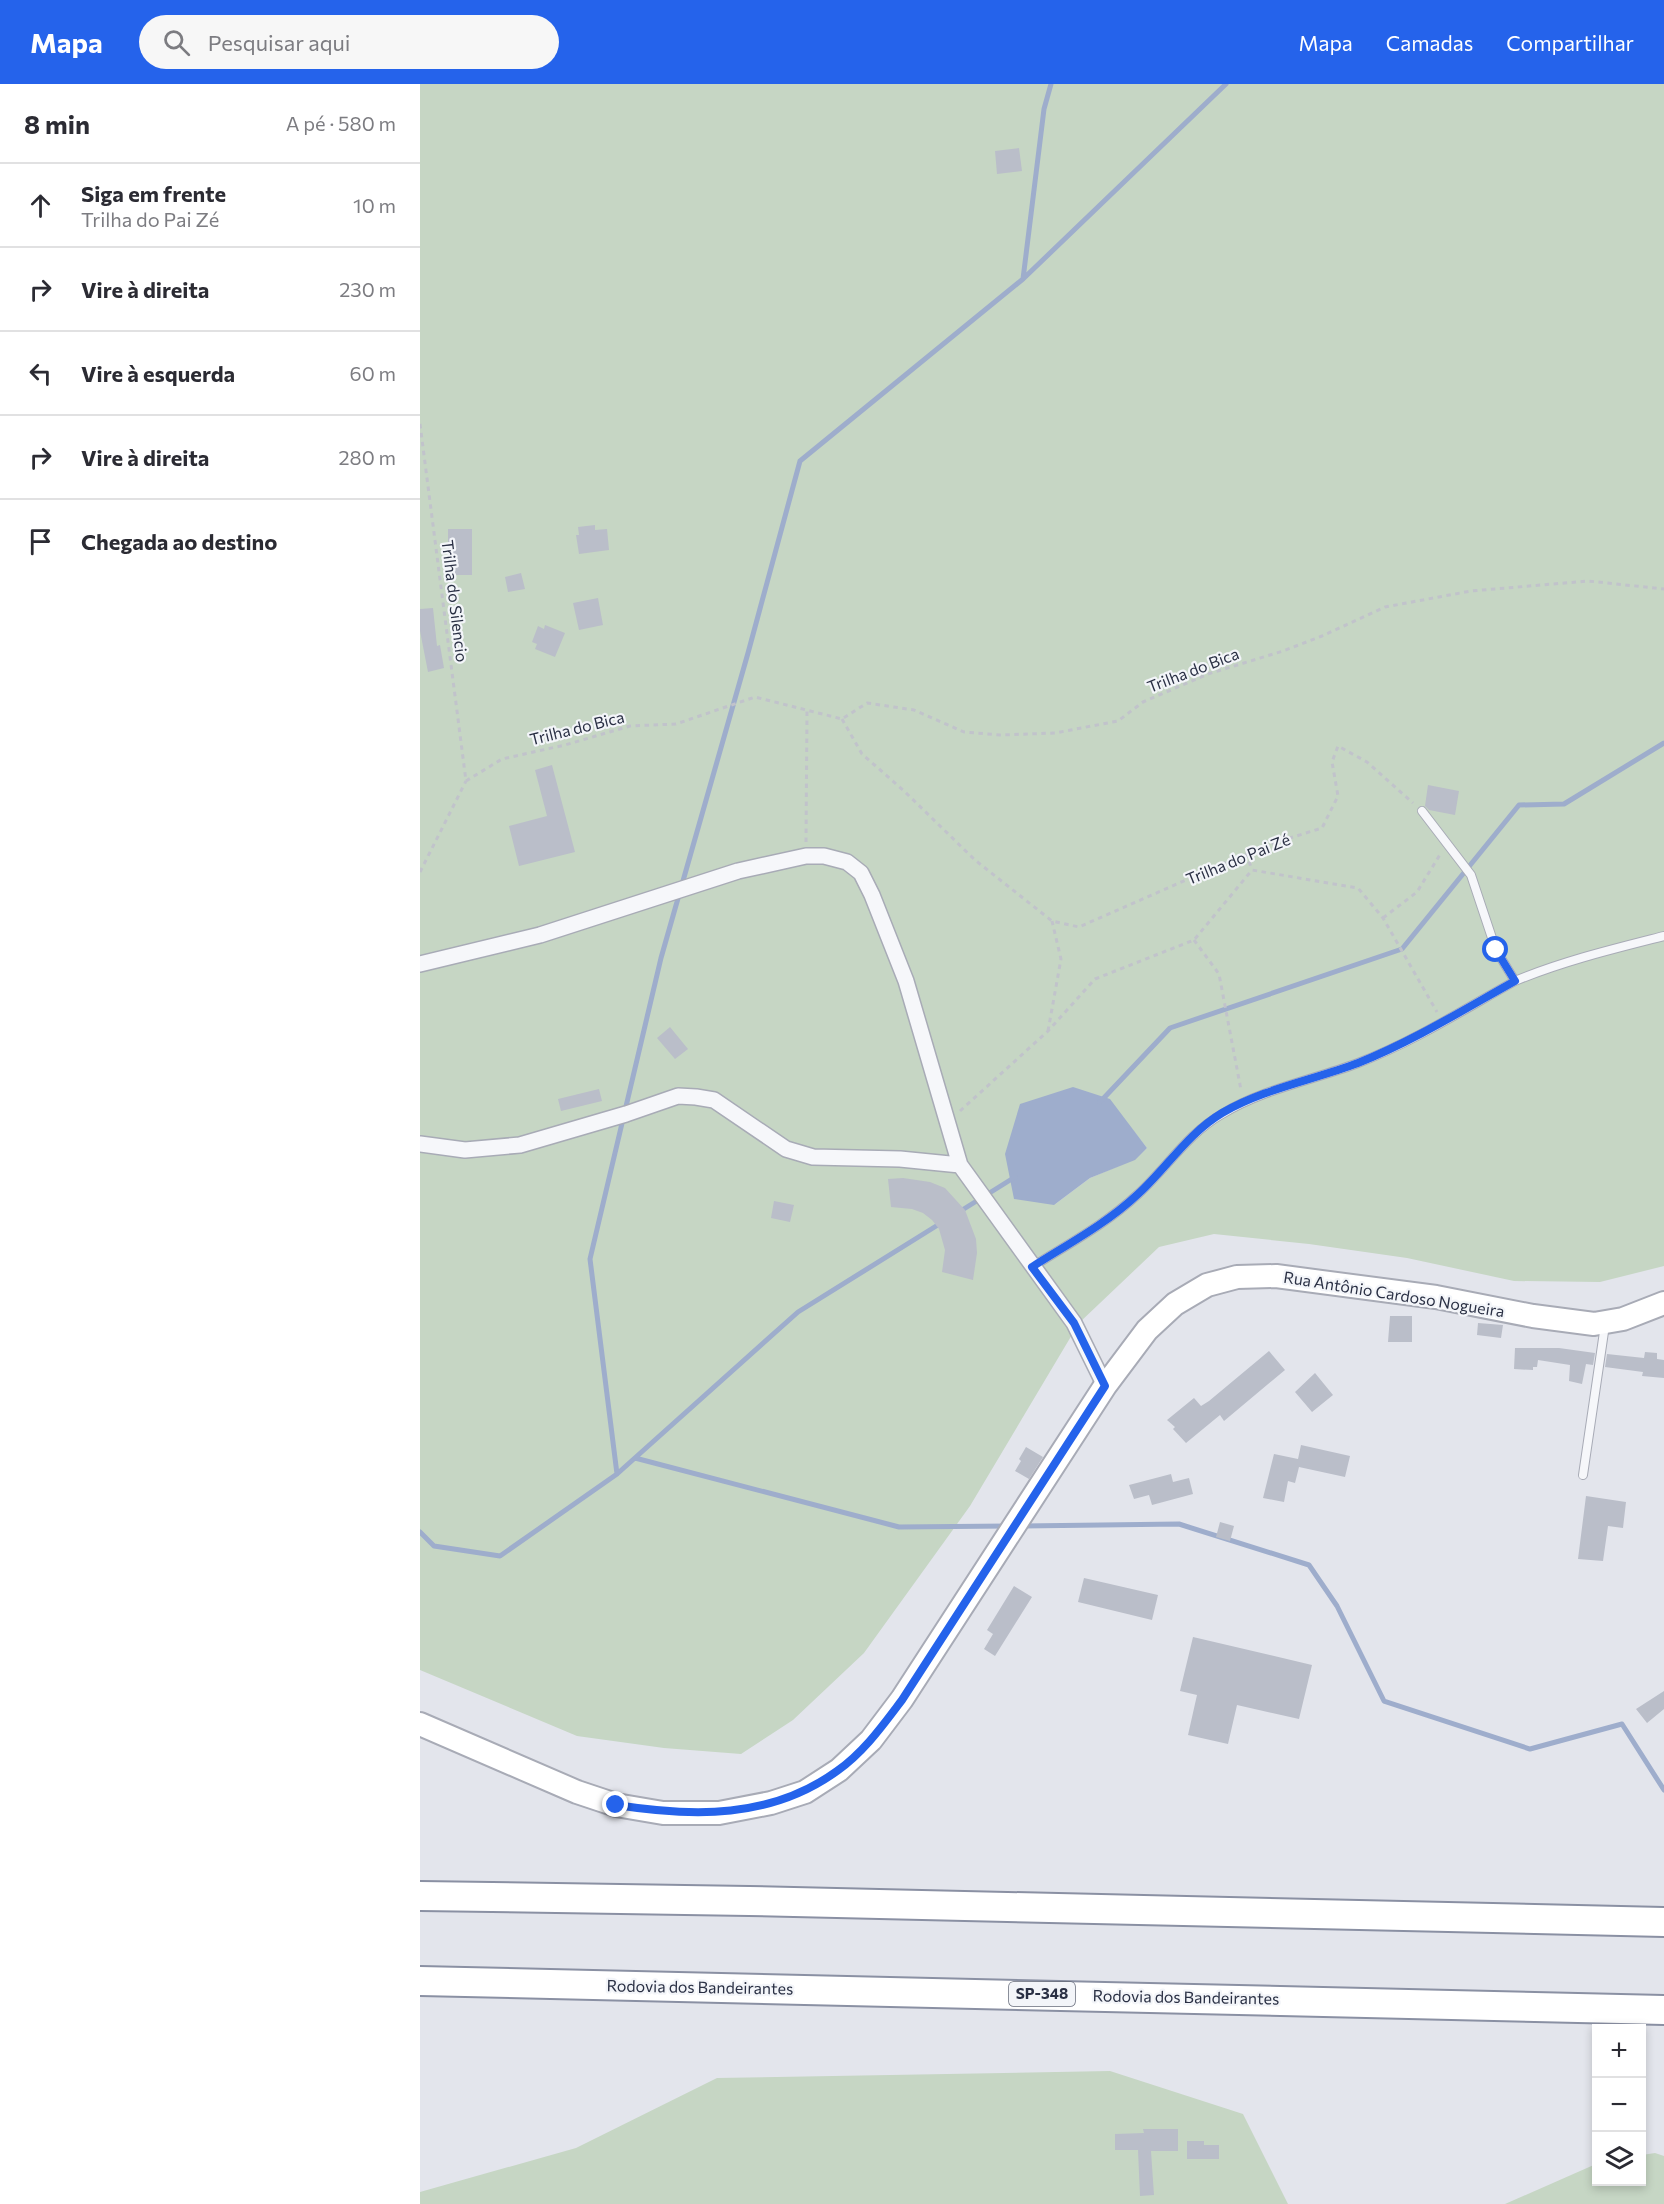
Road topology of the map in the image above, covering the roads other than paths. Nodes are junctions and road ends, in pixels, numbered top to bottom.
1 (1422, 811) road end
2 (1664, 936) edge
3 (423, 959) edge
4 (1515, 981) junction
5 (420, 1144) edge
6 (960, 1165) junction
7 (1032, 1267) junction
8 (1664, 1303) edge
9 (1606, 1323) junction
10 (1105, 1386) junction
11 (1583, 1475) dead end
12 (420, 1724) edge
13 (420, 1896) edge
14 (1664, 1922) edge
15 (420, 1981) edge
16 (1664, 2010) edge

1 - 4 lane
2 - 4 lane
3 - 6 street
4 - 7 lane
5 - 6 street
6 - 7 street
7 - 10 street
8 - 9 main road, Rua Antônio Cardoso Nogueira
9 - 10 main road, Rua Antônio Cardoso Nogueira
9 - 11 lane
10 - 12 main road, Rua Antônio Cardoso Nogueira
13 - 14 highway
15 - 16 highway, Rodovia dos Bandeirantes / SP-348

